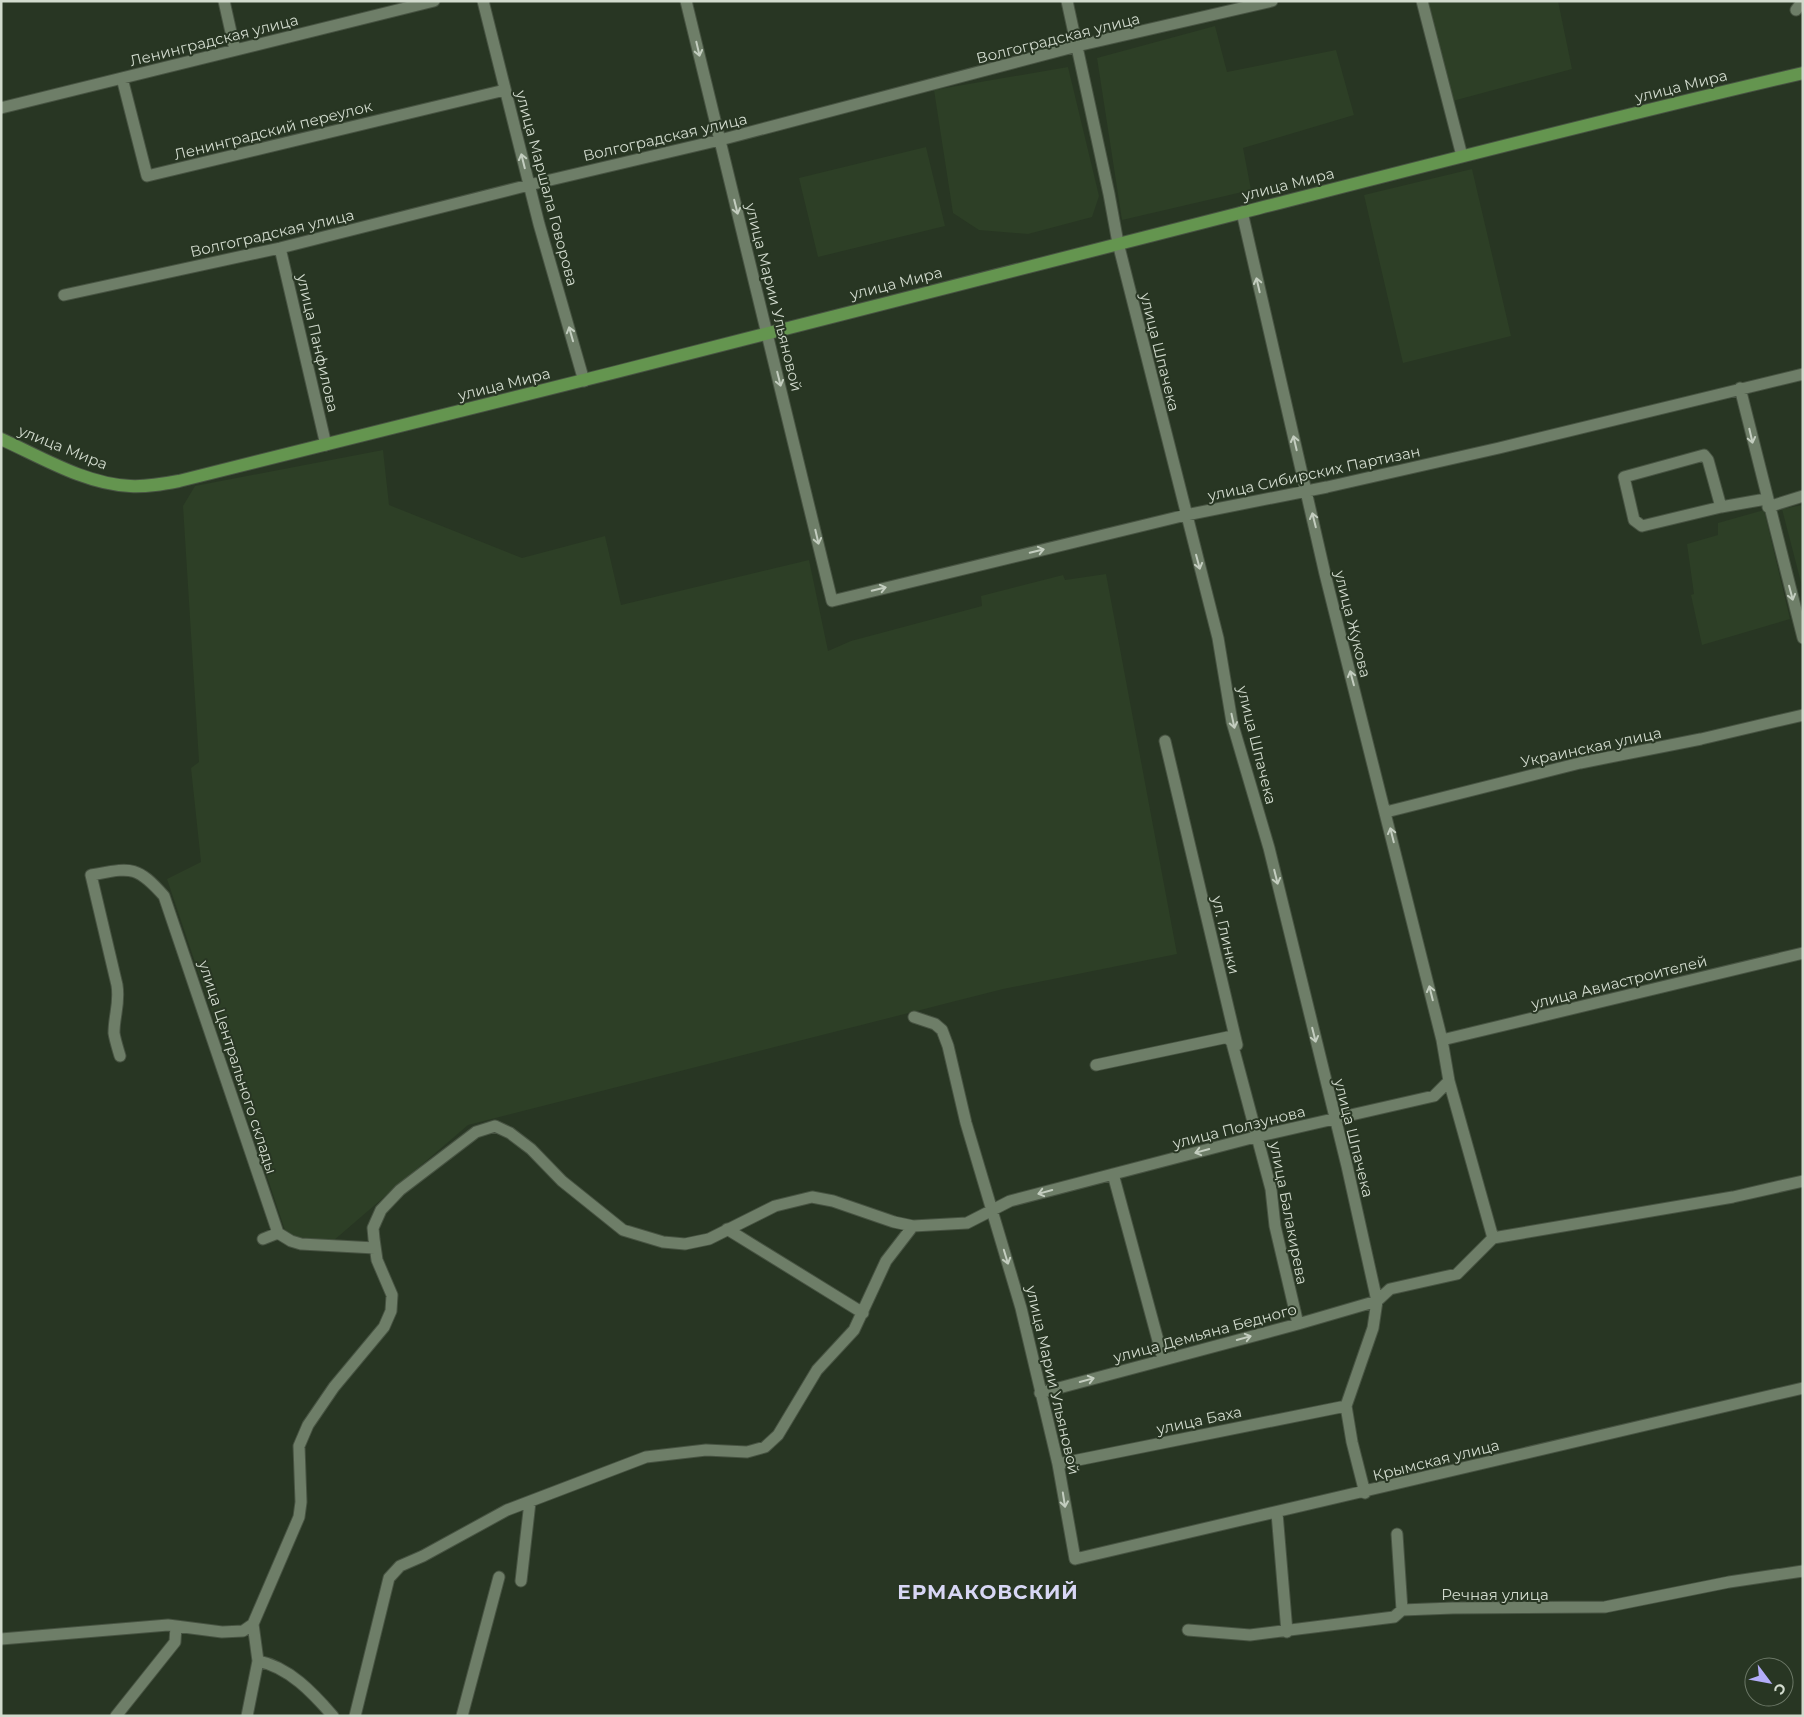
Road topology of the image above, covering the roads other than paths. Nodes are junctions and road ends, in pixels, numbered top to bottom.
1 (224, 1) edge
2 (434, 1) edge
3 (483, 1) edge
4 (686, 1) edge
5 (1066, 1) edge
6 (1272, 1) edge
7 (1422, 1) edge
8 (1077, 46) junction
9 (235, 50) junction
10 (1803, 73) edge
11 (122, 78) junction
12 (505, 90) junction
13 (1, 108) edge
14 (720, 140) junction
15 (1462, 156) junction
16 (529, 185) junction
17 (1242, 212) junction
18 (1118, 243) junction
19 (280, 248) junction
20 (64, 295) dead end
21 (767, 332) junction
22 (1803, 374) edge
23 (584, 381) junction
24 (1740, 388) junction
25 (1, 439) edge
26 (326, 445) junction
27 (1306, 491) junction
28 (1803, 496) edge
29 (1767, 503) junction
30 (1721, 507) junction
31 (1186, 515) junction
32 (832, 601) joint
33 (1803, 638) edge
34 (1803, 715) edge
35 (1165, 741) dead end
36 (1386, 812) junction
37 (1803, 953) edge
38 (914, 1017) dead end
39 (1442, 1040) junction
40 (120, 1056) dead end
41 (1096, 1065) dead end
42 (1449, 1081) junction
43 (1334, 1119) junction
44 (1259, 1136) junction
45 (1113, 1174) junction
46 (1803, 1181) edge
47 (993, 1210) junction
48 (913, 1226) junction
49 (727, 1229) junction
50 (278, 1233) junction
51 (1493, 1238) junction
52 (263, 1239) dead end
53 (375, 1248) junction
54 (1377, 1301) junction
55 (863, 1313) junction
56 (1298, 1324) junction
57 (1163, 1359) junction
58 (1803, 1388) edge
59 (1040, 1393) junction
60 (1346, 1406) junction
61 (1058, 1464) junction
62 (1365, 1493) junction
63 (530, 1502) junction
64 (1277, 1513) junction
65 (1397, 1534) dead end
66 (1075, 1559) joint
67 (1803, 1571) edge
68 (499, 1577) dead end
69 (521, 1581) dead end
70 (1402, 1610) junction
71 (253, 1624) junction
72 (176, 1626) junction
73 (1188, 1630) dead end
74 (1287, 1632) junction
75 (1, 1639) edge
76 (258, 1662) junction
77 (116, 1716) edge
78 (247, 1716) edge
79 (334, 1716) edge
80 (355, 1716) edge
81 (462, 1716) edge

1 - 9 street
2 - 9 street, Ленинградская улица
3 - 12 street, улица Маршала Говорова
4 -> 14 street, улица Марии Ульяновой
5 - 8 street, улица Шпачека
6 - 8 street, Волгоградская улица
7 - 15 street
8 - 14 street, Волгоградская улица
8 - 18 street, улица Шпачека
9 - 11 street, Ленинградская улица
10 - 15 main road, улица Мира
11 - 12 street, Ленинградский переулок
11 - 13 street, Ленинградская улица
16 -> 12 street, улица Маршала Говорова
14 - 16 street, Волгоградская улица
14 -> 21 street, улица Марии Ульяновой
15 - 17 main road, улица Мира
16 - 19 street, Волгоградская улица
23 -> 16 street, улица Маршала Говорова
17 - 18 main road, улица Мира
27 -> 17 street, улица Жукова
18 - 21 main road, улица Мира
18 - 31 street, улица Шпачека
19 - 20 street, Волгоградская улица
19 - 26 street, улица Панфилова
21 - 23 main road, улица Мира
21 -> 32 street, улица Марии Ульяновой
22 - 24 street, улица Сибирских Партизан
23 - 26 main road, улица Мира
24 - 27 street, улица Сибирских Партизан
24 -> 29 street
25 - 26 main road, улица Мира
27 - 31 street, улица Сибирских Партизан
36 -> 27 street, улица Жукова
28 - 29 street
29 - 30 street
29 -> 33 street
30 - 30 street
32 -> 31 street, улица Сибирских Партизан
31 -> 43 street, улица Шпачека
34 - 36 street, Украинская улица
35 - 44 street, ул. Глинки
39 -> 36 street, улица Жукова
37 - 39 street, улица Авиастроителей
38 - 47 street, улица Марии Ульяновой
39 - 42 street
40 - 50 street, улица Центрального склады
41 - 44 street, улица Балакирева
42 - 43 street, улица Ползунова
42 - 51 street
43 - 44 street, улица Ползунова
43 - 54 street, улица Шпачека
44 -> 45 street, улица Ползунова
44 - 56 street, улица Балакирева
45 -> 47 street, улица Ползунова
45 - 57 street
46 - 51 street
47 - 48 street, улица Ползунова
47 -> 59 street, улица Марии Ульяновой
48 - 49 street, улица Ползунова
48 - 55 street
49 - 53 street, улица Ползунова
49 - 55 street
50 - 52 street
50 - 53 street
51 - 54 street, улица Демьяна Бедного
53 - 71 street
54 - 56 street, улица Демьяна Бедного
54 - 60 street, улица Шпачека
55 - 63 street
57 -> 56 street, улица Демьяна Бедного
59 -> 57 street, улица Демьяна Бедного
58 - 62 street, Крымская улица
59 - 61 street, улица Марии Ульяновой
60 - 61 street, улица Баха
60 - 62 street, улица Шпачека
61 -> 66 street, улица Марии Ульяновой
62 - 64 street, Крымская улица
63 - 69 street
63 - 80 street
64 - 66 street, Крымская улица
64 - 74 street
65 - 70 street
67 - 70 street, Речная улица
68 - 81 street
70 - 74 street, Речная улица
71 - 72 street
71 - 76 street
72 - 75 street
72 - 77 street
73 - 74 street, Речная улица
76 - 78 street
76 - 79 street

